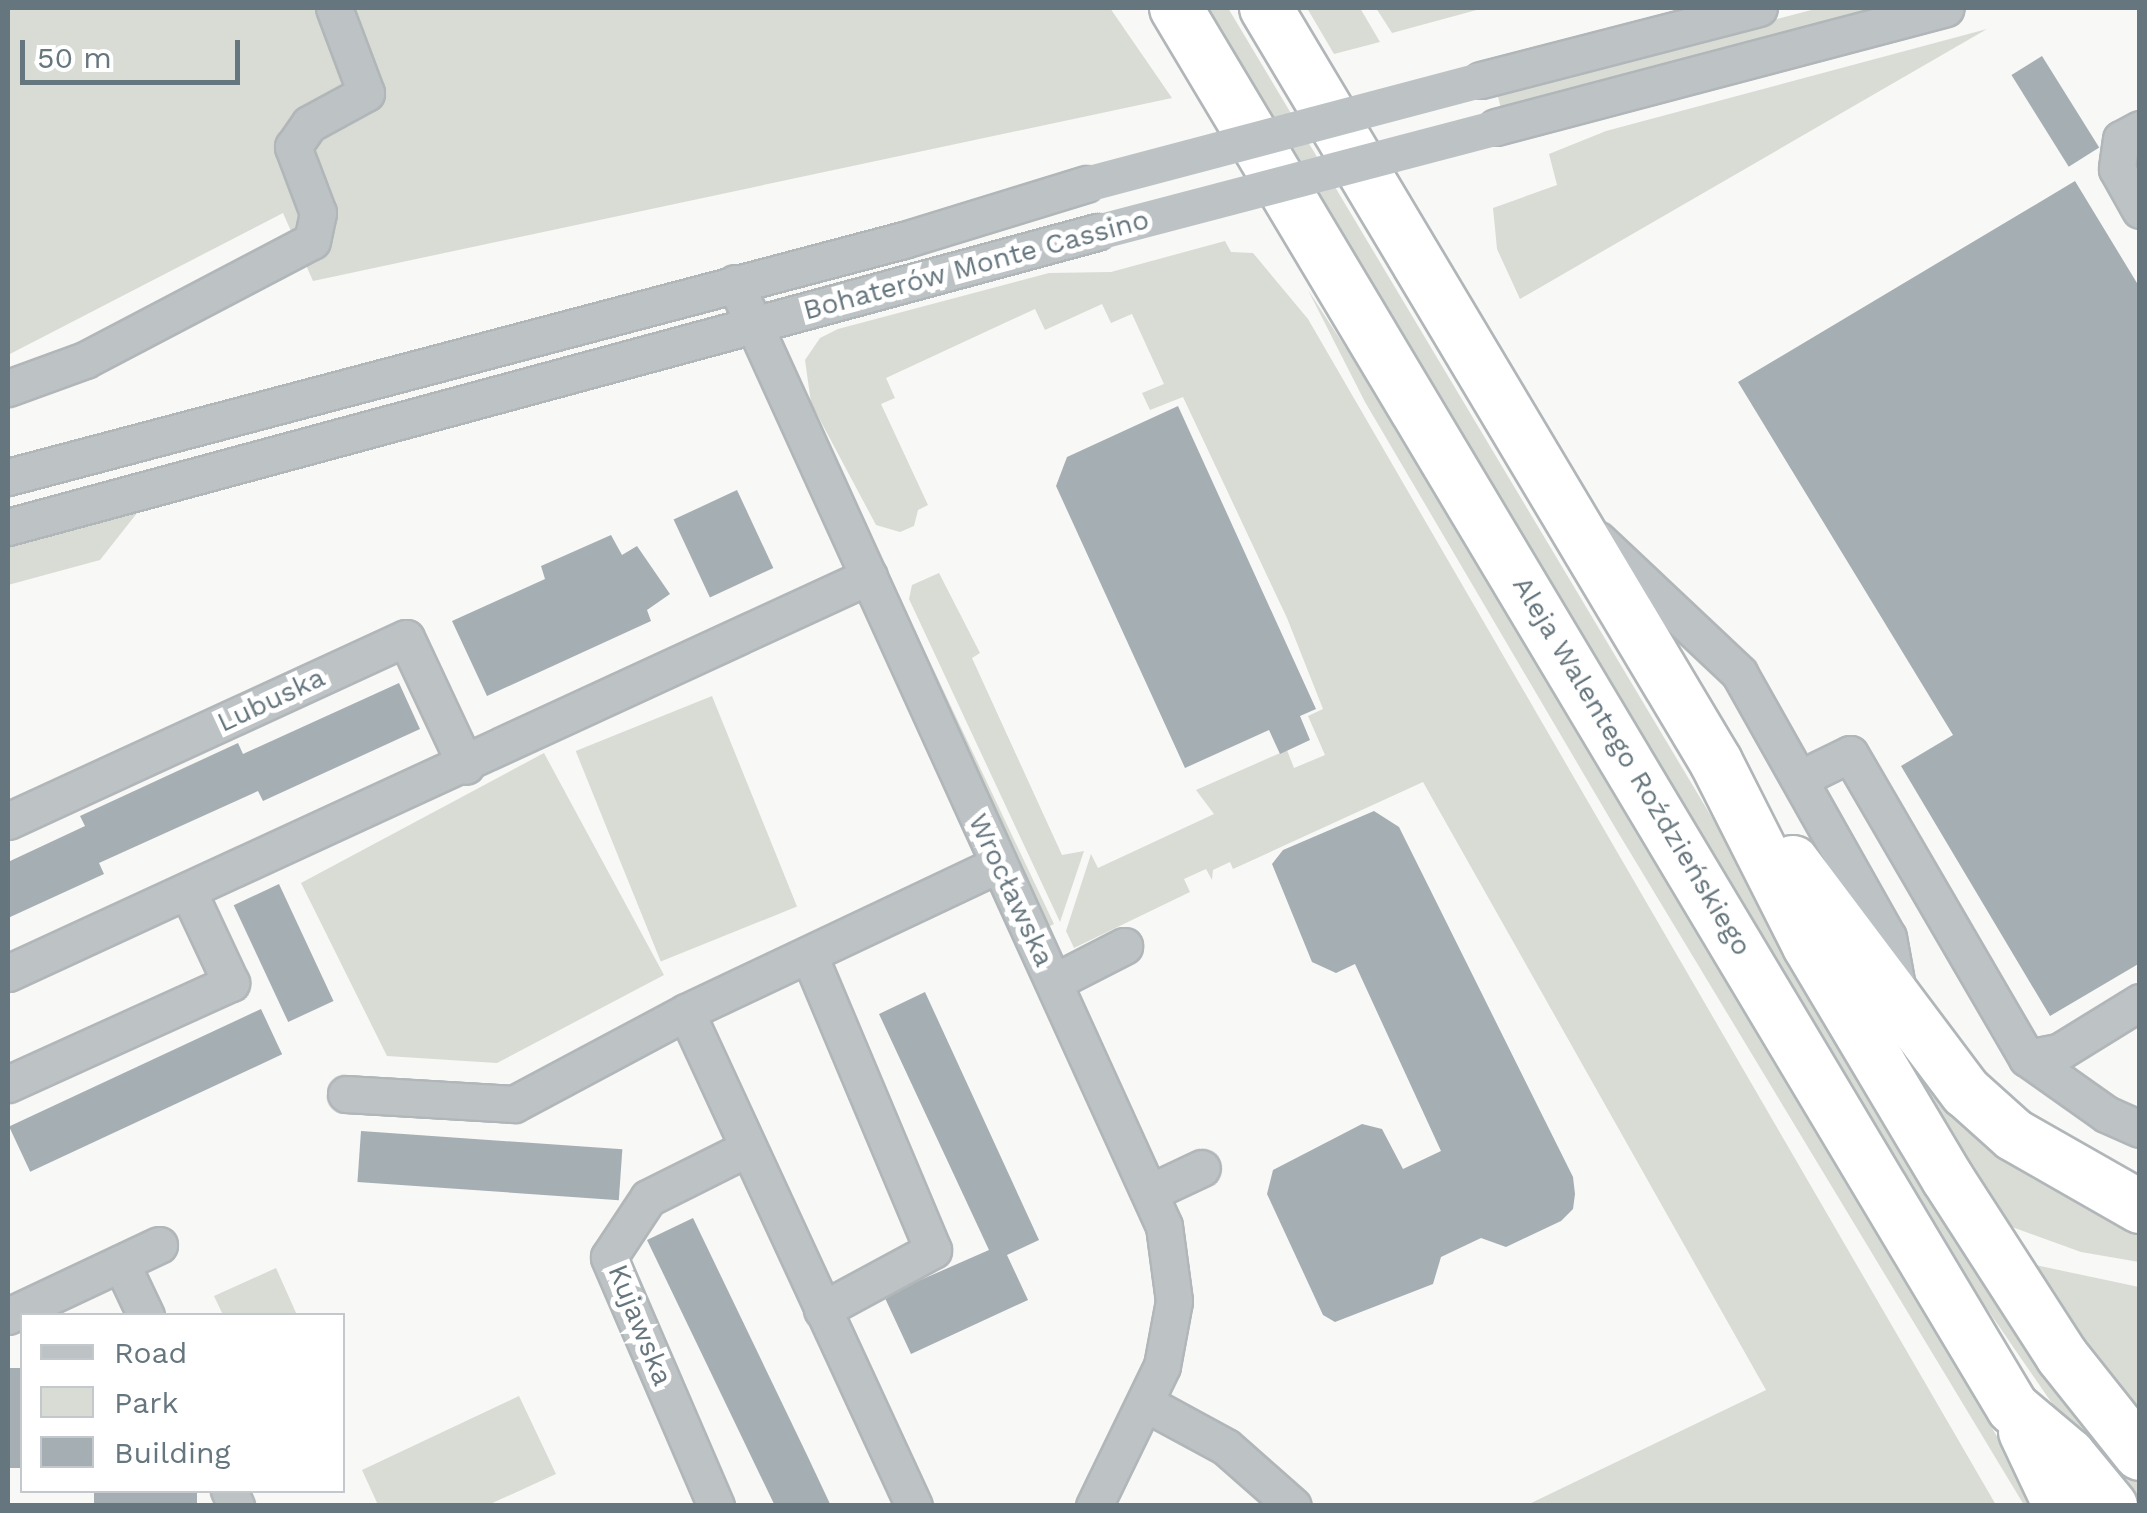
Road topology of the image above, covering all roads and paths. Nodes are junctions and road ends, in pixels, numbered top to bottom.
1 (334, 8) edge
2 (1176, 8) edge
3 (1759, 8) edge
4 (1946, 8) edge
5 (1270, 14) edge
6 (2140, 129) edge
7 (2140, 210) edge
8 (734, 283) junction
9 (750, 325) junction
10 (8, 388) edge
11 (8, 477) edge
12 (1563, 508) junction
13 (8, 527) edge
14 (869, 576) junction
15 (1716, 762) junction
16 (466, 766) junction
17 (1804, 777) junction
18 (8, 821) edge
19 (999, 864) junction
20 (188, 891) junction
21 (1124, 946) dead end
22 (809, 955) junction
23 (8, 973) edge
24 (1054, 982) junction
25 (2140, 1002) edge
26 (686, 1012) junction
27 (1902, 1012) junction
28 (2026, 1058) junction
29 (8, 1084) edge
30 (346, 1094) dead end
31 (2140, 1129) edge
32 (748, 1148) junction
33 (1202, 1168) dead end
34 (1151, 1192) junction
35 (2126, 1194) edge
36 (159, 1245) dead end
37 (121, 1263) junction
38 (822, 1310) junction
39 (145, 1313) edge
40 (8, 1316) edge
41 (1145, 1404) junction
42 (2013, 1408) junction
43 (2140, 1454) edge
44 (716, 1506) edge
45 (914, 1506) edge
46 (1094, 1506) edge
47 (1293, 1506) edge
48 (2060, 1506) edge
49 (2112, 1506) edge

1 - 10 street
2 - 42 highway, Aleja Walentego Roździeńskiego
3 - 8 street, Bohaterów Monte Cassino, bridge
4 - 9 street, Bohaterów Monte Cassino, bridge
5 - 12 highway
6 - 7 street
8 - 9 street, Wrocławska
8 - 11 street, Bohaterów Monte Cassino
9 - 13 street, Bohaterów Monte Cassino
9 - 14 street, Wrocławska
12 - 15 highway
12 - 17 street
14 - 16 street
14 - 19 street, Wrocławska
15 - 27 highway
15 - 43 highway
16 - 18 street, Lubuska
16 - 20 street
17 - 27 street
17 - 28 street
19 - 22 street
19 - 24 street, Wrocławska
20 - 23 street
20 - 29 street
21 - 24 street
22 - 26 street
22 - 38 street
24 - 34 street, Wrocławska
25 - 28 street
26 - 30 street
26 - 32 street
27 - 35 highway
28 - 31 street
32 - 38 street
32 - 44 street, Kujawska
33 - 34 street
34 - 41 street, Wrocławska
36 - 37 street
37 - 39 street
37 - 40 street
38 - 45 street
41 - 46 street, Wrocławska
41 - 47 street
42 - 48 highway
42 - 49 highway, Aleja Walentego Roździeńskiego

